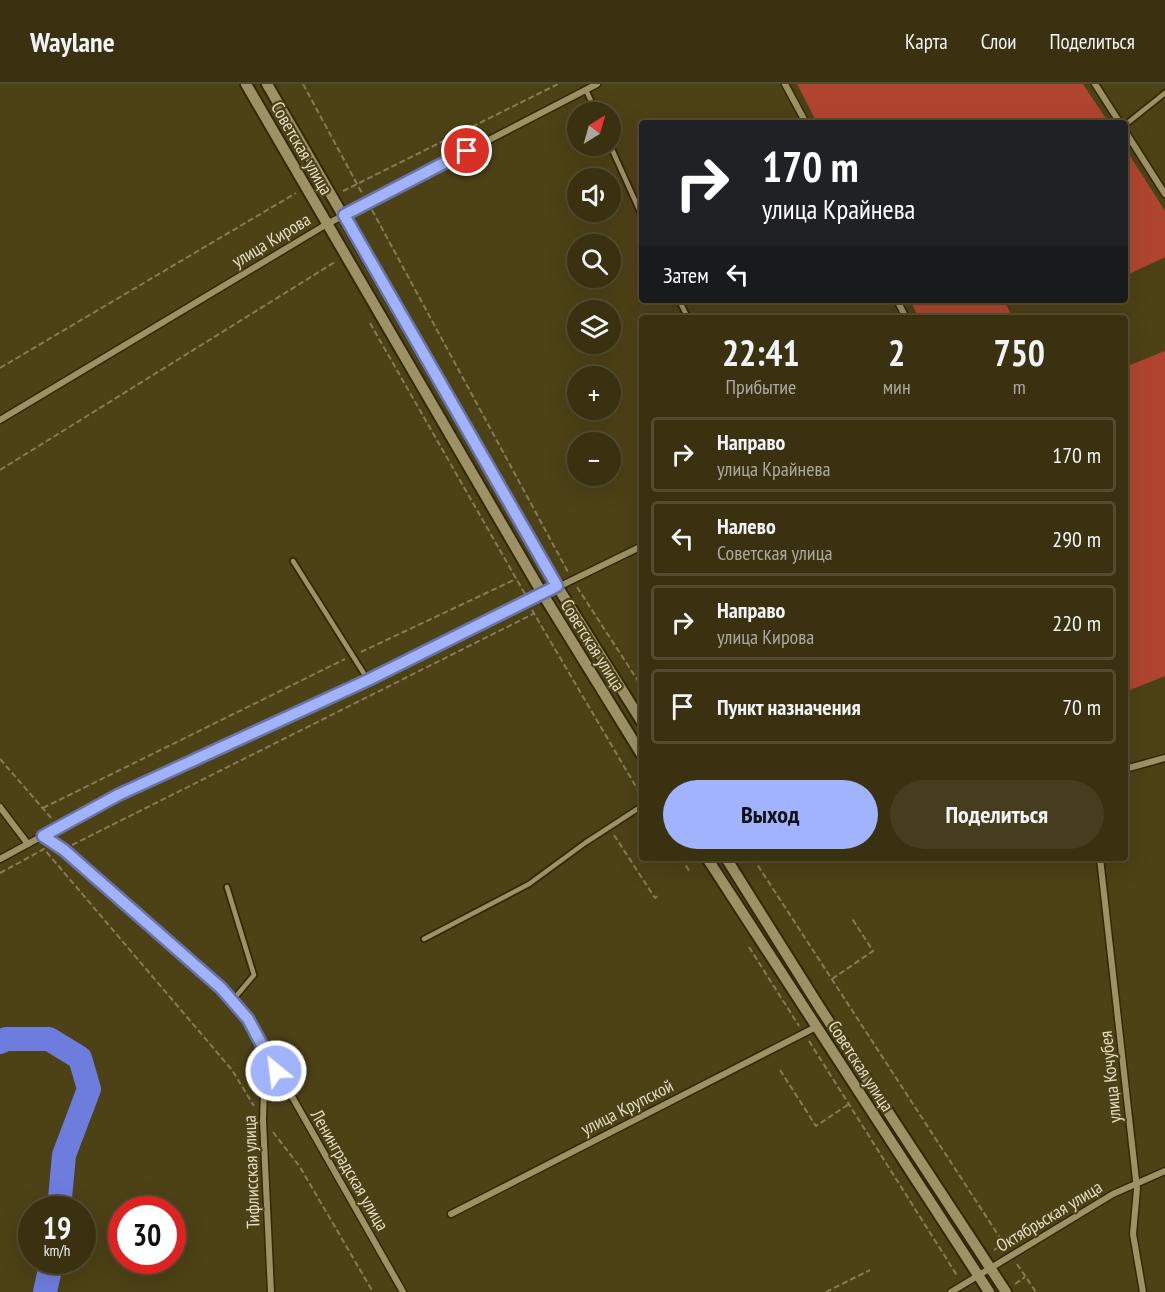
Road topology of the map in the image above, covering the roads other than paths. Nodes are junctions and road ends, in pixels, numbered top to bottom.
1 (246, 84) edge
2 (267, 84) edge
3 (597, 84) edge
4 (785, 84) edge
5 (1095, 84) edge
6 (586, 90) junction
7 (1165, 93) edge
8 (591, 102) edge
9 (804, 120) edge
10 (1118, 120) edge
11 (1128, 123) edge
12 (1128, 136) edge
13 (615, 156) edge
14 (1165, 194) edge
15 (639, 209) edge
16 (344, 215) junction
17 (327, 224) junction
18 (0, 420) edge
19 (639, 547) edge
20 (293, 561) dead end
21 (557, 586) junction
22 (542, 594) junction
23 (368, 680) junction
24 (639, 717) edge
25 (639, 750) edge
26 (1165, 758) edge
27 (1128, 768) edge
28 (0, 807) edge
29 (639, 808) edge
30 (43, 836) junction
31 (28, 844) junction
32 (0, 860) edge
33 (709, 861) edge
34 (728, 861) edge
35 (1100, 861) edge
36 (227, 886) dead end
37 (424, 939) dead end
38 (232, 1001) junction
39 (816, 1027) junction
40 (265, 1051) junction
41 (1165, 1171) edge
42 (1137, 1183) junction
43 (451, 1214) dead end
44 (991, 1270) junction
45 (979, 1277) junction
46 (271, 1292) edge
47 (403, 1292) edge
48 (951, 1292) edge
49 (989, 1292) edge
50 (1006, 1292) edge
51 (1143, 1292) edge

1 - 17 street, Советская улица
2 - 16 street, Советская улица
3 - 6 street, улица Кирова
4 - 9 street
5 - 10 street
6 - 8 lane
6 - 16 street, улица Кирова
7 - 11 lane
12 - 14 street
13 - 15 lane
16 - 17 street, улица Кирова
16 - 21 street, Советская улица
17 - 18 street, улица Кирова
17 - 22 street, Советская улица
19 - 21 street
20 - 23 lane
21 - 22 street
21 - 24 street, Советская улица
22 - 23 street
22 - 25 street, Советская улица
23 - 30 street
26 - 27 street
28 - 31 street
29 - 37 lane
30 - 31 street
30 - 38 street, Ленинградская улица
31 - 32 street
33 - 39 street, Советская улица
34 - 44 street, Советская улица
35 - 42 street, улица Кочубея
36 - 38 lane
38 - 40 street, Ленинградская улица
39 - 43 street, улица Крупской
39 - 45 street, Советская улица
40 - 46 street, Тифлисская улица
40 - 47 street, Ленинградская улица
41 - 42 street, Октябрьская улица
42 - 44 street, Октябрьская улица
42 - 51 street, улица Кочубея
44 - 45 street, Октябрьская улица
44 - 50 street, Советская улица
45 - 48 street, Октябрьская улица
45 - 49 street, Советская улица

